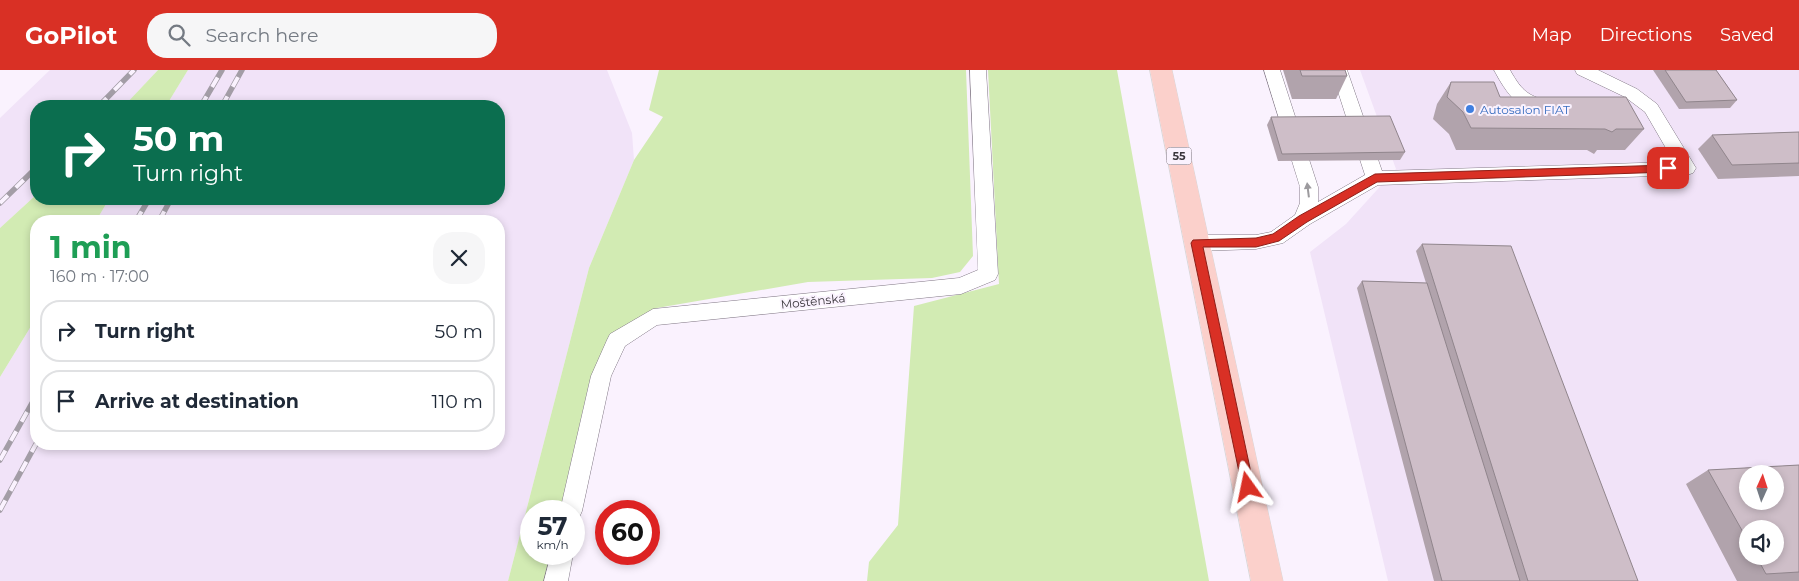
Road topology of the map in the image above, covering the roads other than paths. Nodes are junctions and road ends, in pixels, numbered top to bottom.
1 (978, 70) edge
2 (1161, 70) edge
3 (1272, 70) edge
4 (1339, 70) edge
5 (1502, 70) edge
6 (1583, 70) edge
7 (1564, 107) edge
8 (1622, 108) edge
9 (1651, 108) junction
10 (1375, 178) junction
11 (1303, 219) junction
12 (1197, 243) junction
13 (573, 500) edge
14 (560, 565) edge
15 (556, 581) edge
16 (1267, 581) edge

1 - 13 lane, Moštěnská
2 - 12 main road, 55
11 -> 3 lane
4 - 10 lane
5 - 7 lane
6 - 9 lane
8 - 9 lane
9 - 10 lane
10 - 11 lane
11 - 12 lane
12 - 16 main road, 55
14 - 15 lane

